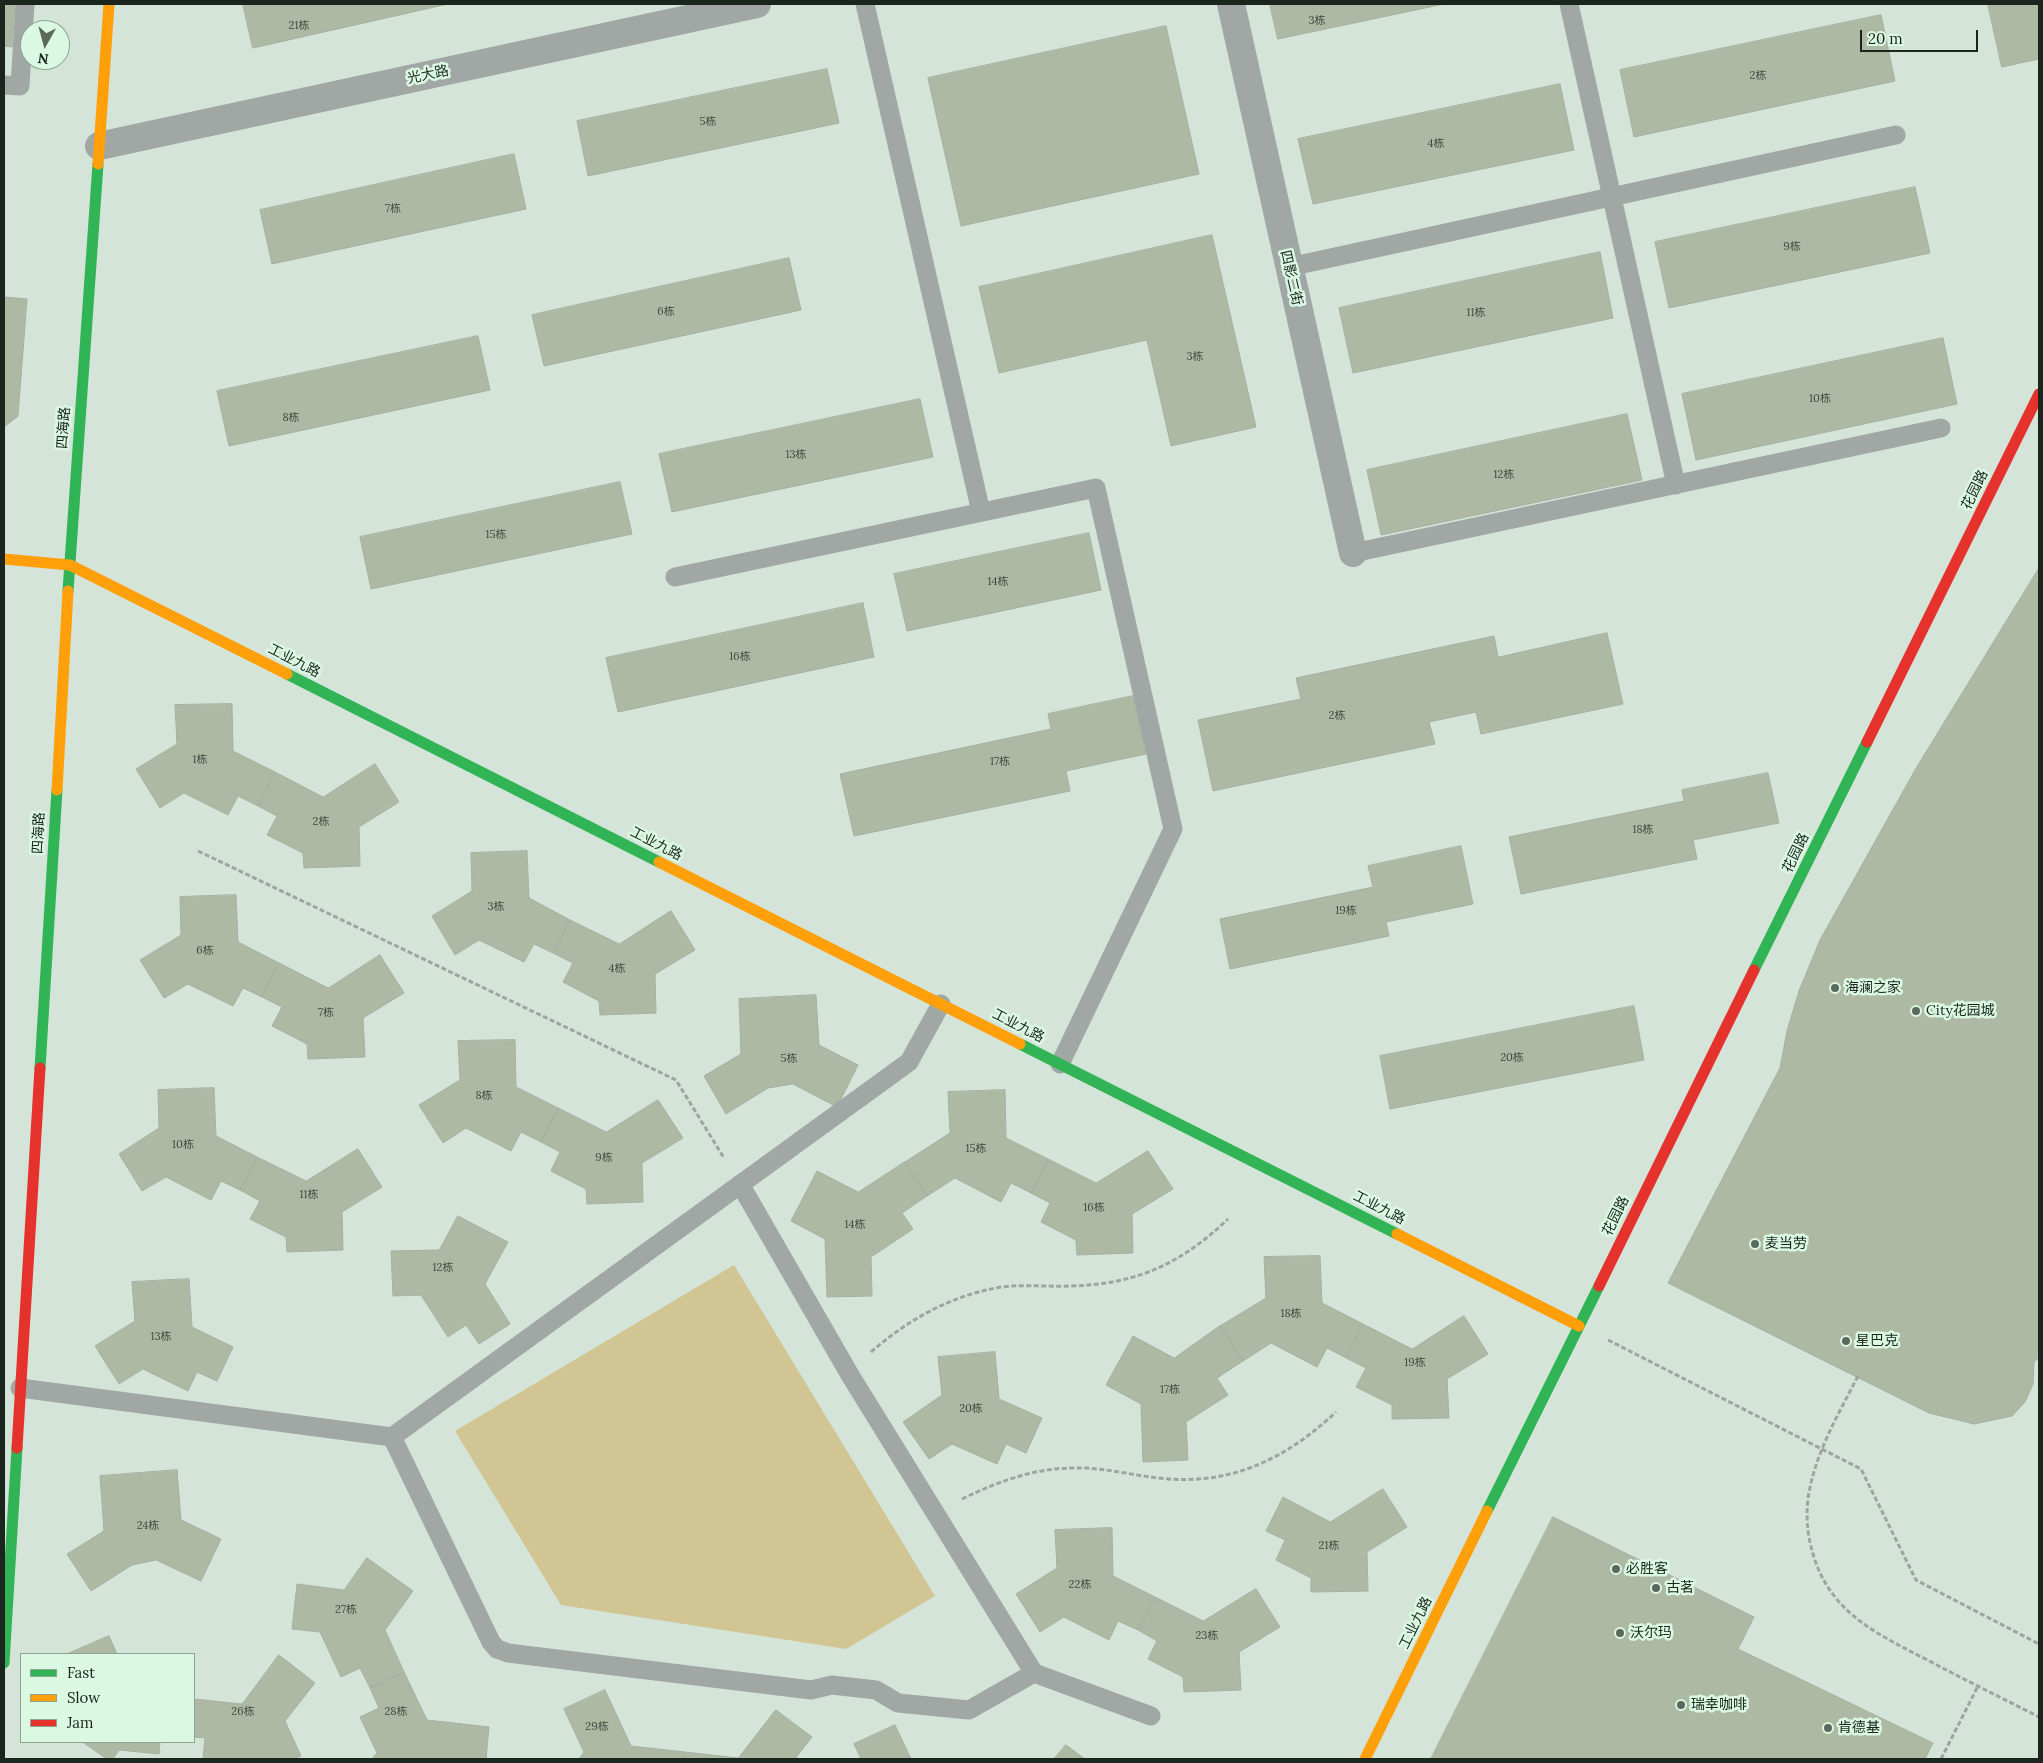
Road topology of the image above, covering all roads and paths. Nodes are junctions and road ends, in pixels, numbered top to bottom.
1 (25, 4) edge
2 (109, 4) edge
3 (757, 4) edge
4 (865, 4) edge
5 (1231, 4) edge
6 (1569, 4) edge
7 (4, 86) edge
8 (1896, 135) dead end
9 (99, 146) junction
10 (1612, 196) junction
11 (1289, 267) junction
12 (2039, 394) edge
13 (1941, 428) dead end
14 (1676, 485) junction
15 (981, 512) junction
16 (1353, 553) joint
17 (4, 558) edge
18 (70, 566) junction
19 (675, 577) dead end
20 (198, 851) dead end
21 (941, 1004) junction
22 (1060, 1064) junction
23 (740, 1184) junction
24 (1228, 1219) dead end
25 (1579, 1326) junction
26 (850, 1375) junction
27 (1858, 1376) dead end
28 (20, 1388) junction
29 (1336, 1412) dead end
30 (392, 1437) junction
31 (937, 1516) junction
32 (2039, 1644) edge
33 (4, 1663) edge
34 (1034, 1673) junction
35 (1978, 1686) junction
36 (1151, 1716) dead end
37 (2039, 1717) edge
38 (1365, 1759) edge
39 (1941, 1759) edge

1 - 7 lane
2 - 9 street, 四海路
3 - 9 street, 光大路
4 - 15 lane
5 - 11 street, 四影二街
6 - 10 lane
8 - 10 lane
9 - 18 street, 四海路
10 - 11 lane
10 - 14 lane
11 - 16 street, 四影二街
12 - 25 street, 花园路
13 - 14 lane
14 - 16 lane
15 - 19 lane
15 - 22 lane
17 - 18 street, 工业九路
18 - 21 street, 工业九路
18 - 28 street, 四海路
20 - 23 path
21 - 22 street, 工业九路
21 - 23 lane
22 - 25 street, 工业九路
23 - 26 lane
23 - 30 lane
24 - 26 path
25 - 32 path
25 - 38 street, 工业九路
26 - 31 lane
27 - 35 path, bridge
28 - 30 lane
28 - 33 street, 四海路
29 - 31 path
30 - 34 lane
31 - 34 lane
34 - 36 lane
35 - 37 path, bridge
35 - 39 path

